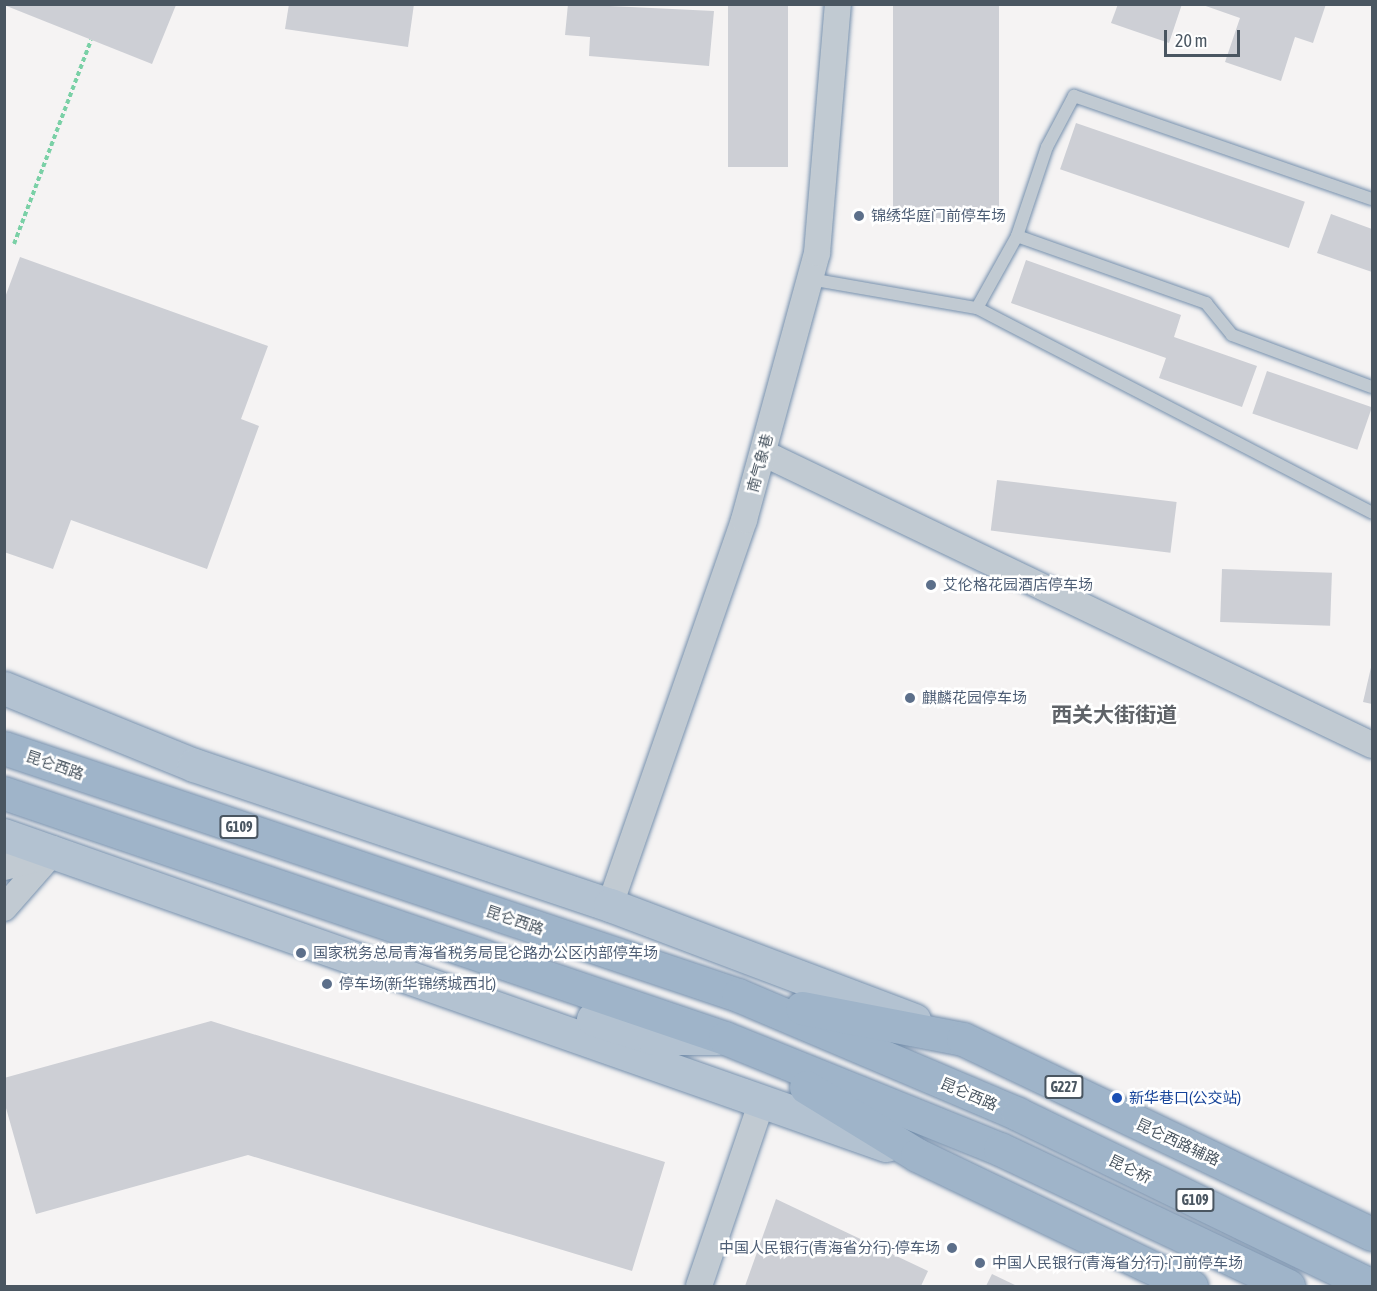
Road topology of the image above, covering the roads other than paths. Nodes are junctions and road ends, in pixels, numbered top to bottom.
1 (837, 4) edge
2 (1372, 199) edge
3 (1017, 236) junction
4 (810, 279) junction
5 (977, 308) junction
6 (1372, 387) edge
7 (763, 453) junction
8 (1372, 513) edge
9 (4, 688) edge
10 (1372, 745) edge
11 (4, 748) edge
12 (4, 793) edge
13 (4, 835) edge
14 (417, 838) junction
15 (53, 852) junction
16 (4, 864) edge
17 (610, 905) junction
18 (4, 909) edge
19 (451, 992) junction
20 (738, 995) junction
21 (725, 1038) junction
22 (963, 1039) junction
23 (762, 1101) junction
24 (1018, 1114) joint
25 (917, 1155) junction
26 (1372, 1234) edge
27 (1372, 1286) edge
28 (699, 1287) edge
29 (1191, 1287) edge
30 (1288, 1287) edge

1 - 4 street, 南气象巷
2 - 3 lane
3 - 5 lane
3 - 6 lane
4 - 5 lane
4 - 7 street, 南气象巷
5 - 8 lane
7 - 10 street
7 - 17 street, 南气象巷
9 - 14 main road
11 - 20 highway, 昆仑西路 / G109
12 - 21 highway, G109
13 - 15 main road
14 - 17 main road
14 - 20 main road
15 - 16 street
15 - 18 street
15 - 19 main road
17 - 22 main road
19 - 21 main road
19 - 23 main road
20 - 22 highway, 昆仑西路辅路 / G227
20 - 24 highway, 昆仑西路 / G109
21 - 25 highway
21 - 30 highway, G109
22 - 26 highway, 昆仑西路辅路 / G227
23 - 25 main road
23 - 28 street
24 - 27 highway, 昆仑桥 / G109
25 - 29 highway

